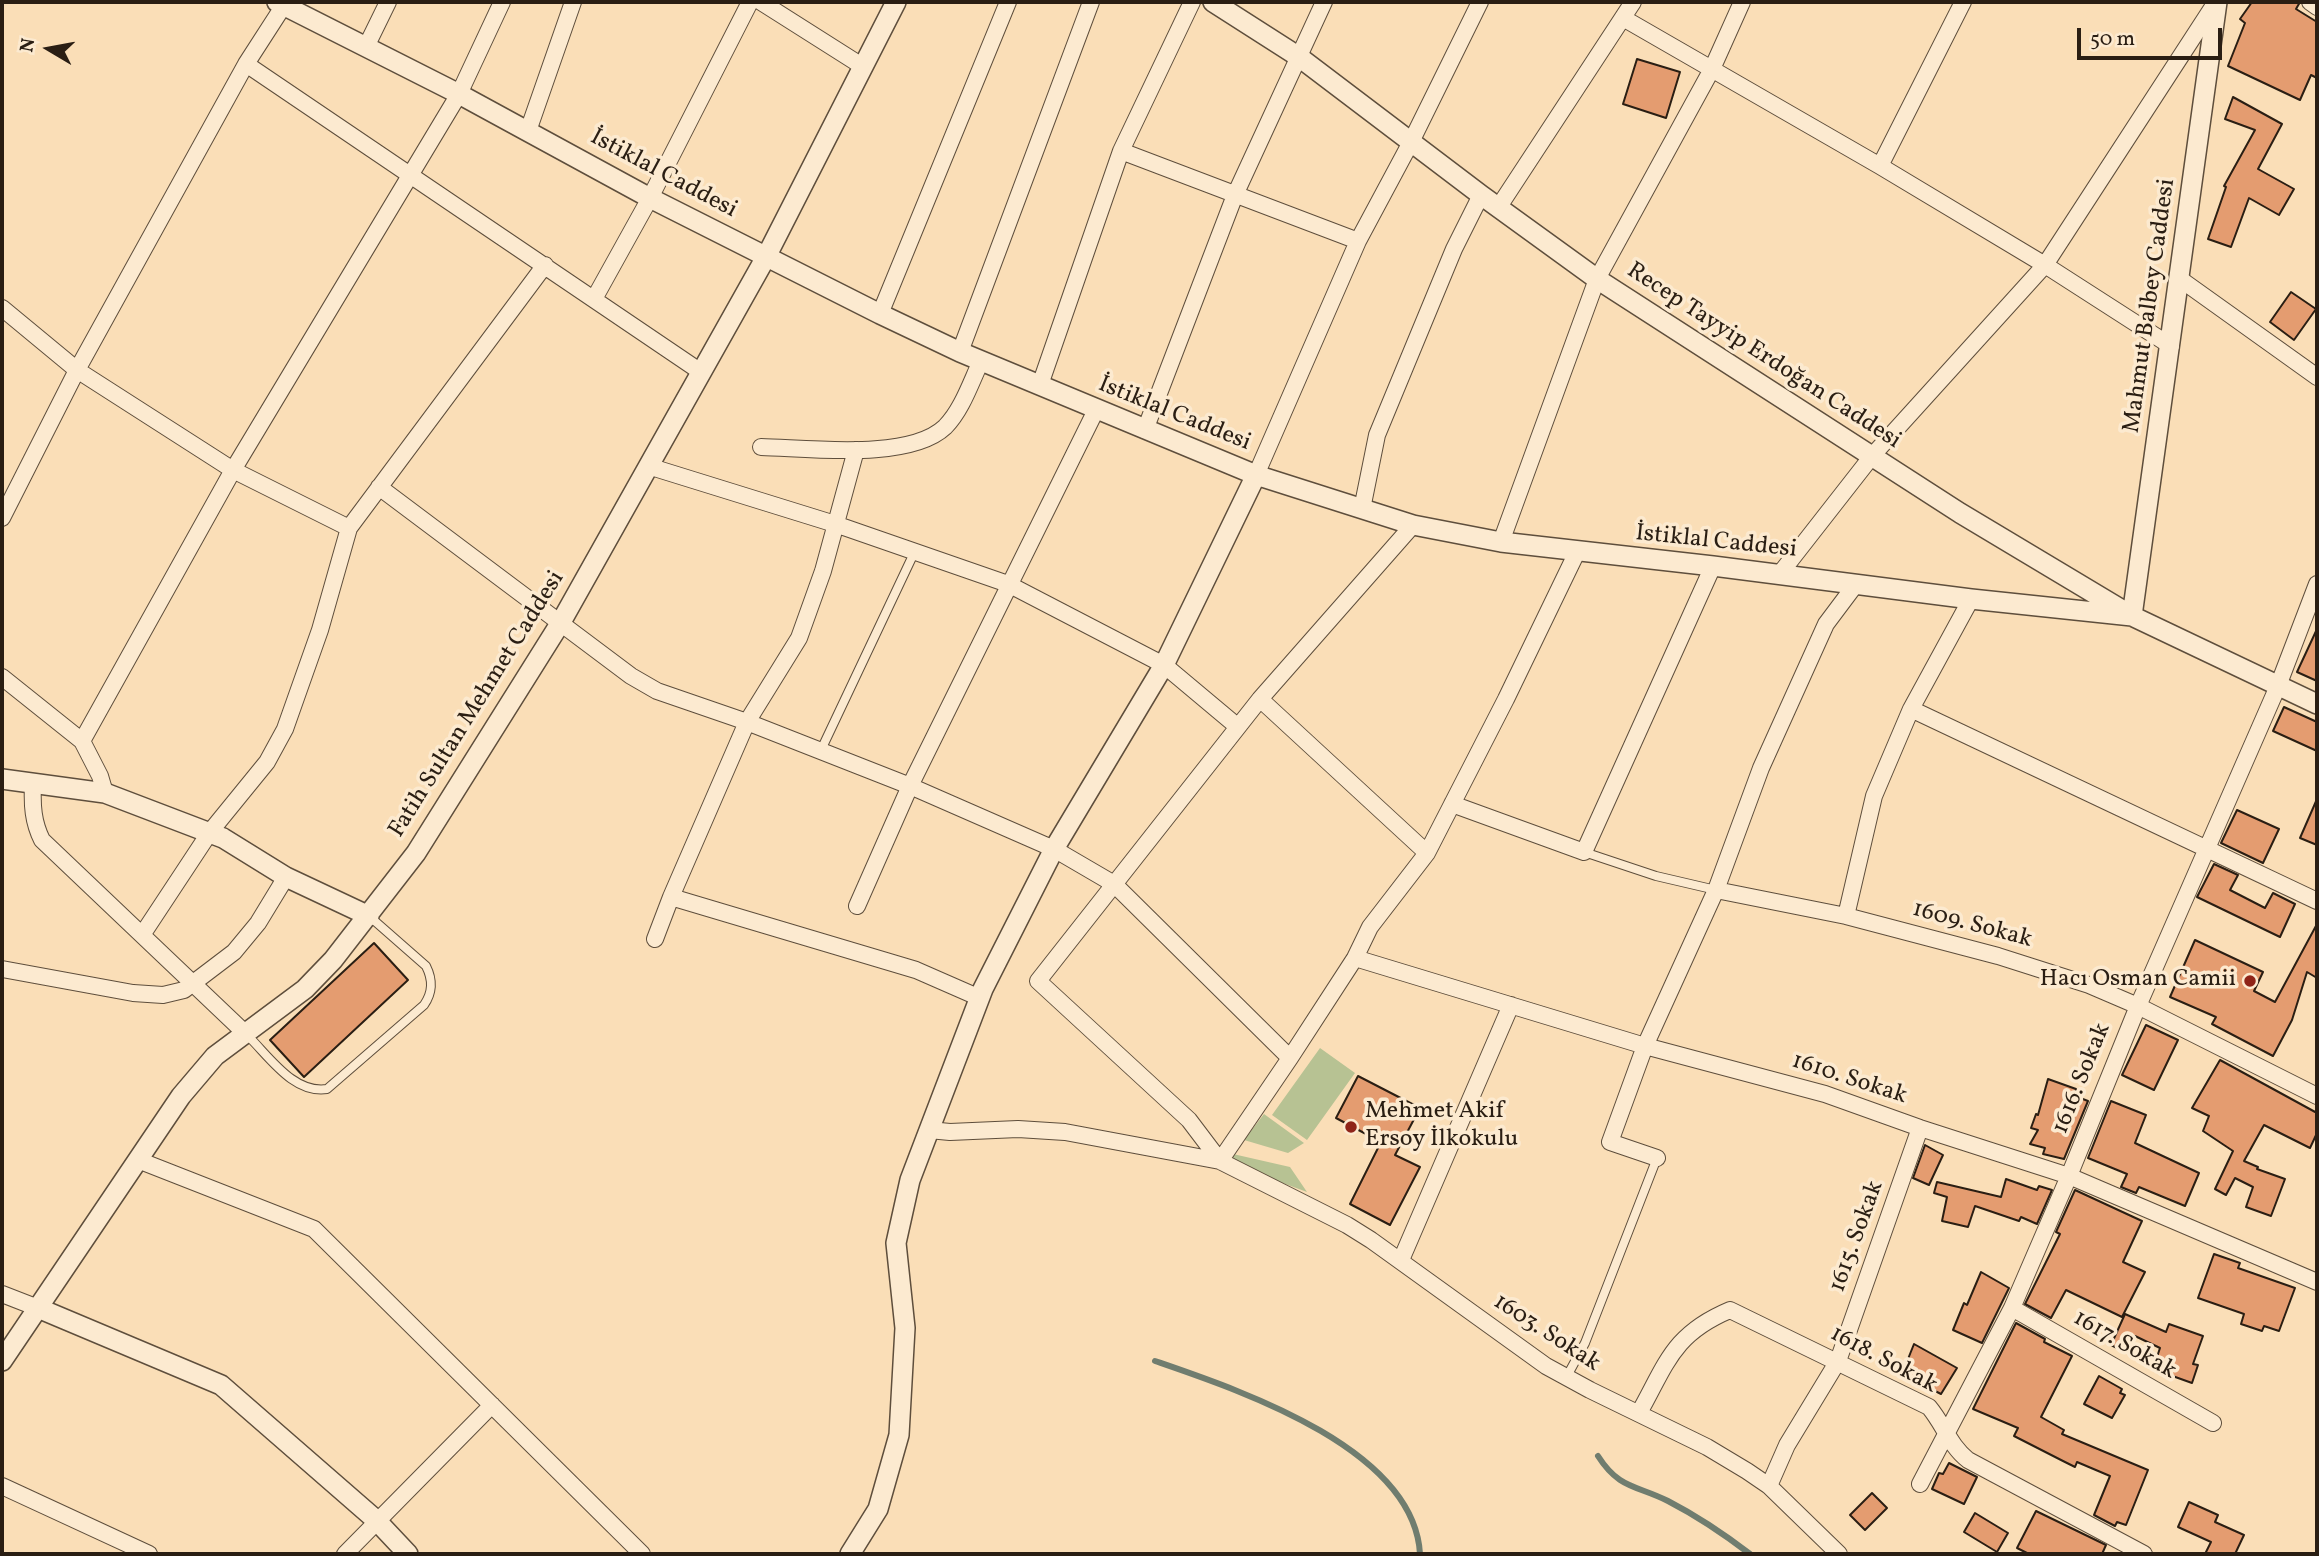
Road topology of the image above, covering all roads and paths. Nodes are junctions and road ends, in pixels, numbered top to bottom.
1 (388, 2) edge
2 (502, 2) edge
3 (573, 2) edge
4 (750, 2) edge
5 (761, 2) edge
6 (896, 2) edge
7 (1008, 2) edge
8 (1091, 2) edge
9 (1192, 2) edge
10 (1213, 2) edge
11 (1324, 2) edge
12 (1480, 2) edge
13 (1633, 2) edge
14 (1742, 2) edge
15 (1963, 2) edge
16 (2217, 2) edge
17 (2310, 2) edge
18 (282, 3) edge
19 (2317, 7) edge
20 (1623, 18) junction
21 (366, 47) junction
22 (1299, 57) junction
23 (246, 64) junction
24 (862, 66) junction
25 (1712, 69) junction
26 (459, 93) junction
27 (528, 131) junction
28 (1411, 142) junction
29 (1121, 151) junction
30 (1880, 166) junction
31 (410, 176) junction
32 (1235, 195) junction
33 (1481, 195) junction
34 (650, 198) junction
35 (1498, 208) junction
36 (1358, 241) junction
37 (766, 257) junction
38 (545, 265) junction
39 (2045, 265) junction
40 (1597, 279) junction
41 (2180, 279) junction
42 (594, 299) junction
43 (2, 308) edge
44 (880, 314) junction
45 (2171, 346) junction
46 (960, 352) junction
47 (981, 361) junction
48 (77, 370) junction
49 (701, 372) junction
50 (2317, 377) edge
51 (1040, 385) junction
52 (1096, 410) junction
53 (1145, 430) junction
54 (761, 447) dead end
55 (856, 450) junction
56 (1872, 457) junction
57 (648, 466) junction
58 (233, 470) junction
59 (1256, 475) junction
60 (379, 487) junction
61 (1362, 509) junction
62 (2, 518) edge
63 (835, 524) junction
64 (1413, 525) junction
65 (348, 528) junction
66 (1501, 542) junction
67 (915, 551) junction
68 (1577, 552) junction
69 (1713, 566) junction
70 (1779, 575) junction
71 (1008, 584) junction
72 (1856, 584) junction
73 (2317, 584) edge
74 (1971, 599) junction
75 (2132, 616) junction
76 (561, 622) junction
77 (1164, 665) junction
78 (2, 677) edge
79 (2278, 686) junction
80 (1260, 699) junction
81 (2317, 704) edge
82 (1911, 709) junction
83 (747, 722) junction
84 (1238, 727) junction
85 (82, 741) junction
86 (821, 750) junction
87 (2, 779) edge
88 (33, 785) junction
89 (910, 786) junction
90 (105, 793) junction
91 (1452, 804) junction
92 (210, 832) junction
93 (2206, 848) junction
94 (1054, 849) junction
95 (1584, 852) junction
96 (1427, 853) junction
97 (286, 877) junction
98 (1114, 884) junction
99 (1716, 890) junction
100 (671, 897) junction
101 (2317, 901) edge
102 (857, 906) dead end
103 (369, 916) junction
104 (1846, 916) junction
105 (142, 935) junction
106 (655, 939) dead end
107 (1354, 958) junction
108 (2, 969) edge
109 (194, 984) junction
110 (980, 998) junction
111 (1511, 1005) junction
112 (2138, 1006) junction
113 (245, 1032) junction
114 (1645, 1046) junction
115 (1290, 1058) junction
116 (2317, 1096) edge
117 (1920, 1128) junction
118 (929, 1130) junction
119 (1657, 1158) joint
120 (138, 1160) junction
121 (1220, 1161) junction
122 (2069, 1176) junction
123 (1401, 1260) junction
124 (2317, 1282) edge
125 (2, 1294) edge
126 (38, 1308) junction
127 (2012, 1308) junction
128 (2, 1361) edge
129 (1838, 1361) junction
130 (1566, 1378) junction
131 (492, 1405) junction
132 (1639, 1413) junction
133 (2213, 1423) dead end
134 (1946, 1434) junction
135 (1920, 1484) dead end
136 (2, 1486) edge
137 (1769, 1486) junction
138 (376, 1520) junction
139 (149, 1554) edge
140 (345, 1554) edge
141 (408, 1554) edge
142 (642, 1554) edge
143 (850, 1554) edge
144 (1839, 1554) edge
145 (2144, 1554) edge

1 - 21 street
2 - 26 street
3 - 27 street
4 - 34 street
5 - 24 street
6 - 24 street, Fatih Sultan Mehmet Caddesi
7 - 44 street
8 - 46 street
9 - 29 street
10 - 22 street, Recep Tayyip Erdoğan Caddesi
11 - 22 street
12 - 28 street
13 - 20 street
14 - 25 street
15 - 30 street
16 - 39 street
16 - 41 street, Mahmut Balbey Caddesi
17 - 19 street
18 - 21 street, İstiklal Caddesi
18 - 23 street
20 - 25 street
20 - 35 street
21 - 26 street, İstiklal Caddesi
22 - 28 street, Recep Tayyip Erdoğan Caddesi
22 - 32 street
23 - 31 street
23 - 48 street
24 - 37 street, Fatih Sultan Mehmet Caddesi
25 - 30 street
25 - 40 street
26 - 27 street, İstiklal Caddesi
26 - 31 street
27 - 34 street, İstiklal Caddesi
28 - 33 street, Recep Tayyip Erdoğan Caddesi
28 - 36 street
29 - 32 street
29 - 51 street
30 - 39 street
31 - 38 street
31 - 58 street
32 - 36 street
32 - 53 street
33 - 35 street, Recep Tayyip Erdoğan Caddesi
33 - 61 street
34 - 37 street, İstiklal Caddesi
34 - 42 street
35 - 40 street, Recep Tayyip Erdoğan Caddesi
36 - 59 street
37 - 44 street, İstiklal Caddesi
37 - 49 street, Fatih Sultan Mehmet Caddesi
38 - 42 street
38 - 60 street
39 - 45 street
39 - 56 street
40 - 56 street, Recep Tayyip Erdoğan Caddesi
40 - 66 street
41 - 45 street, Mahmut Balbey Caddesi
41 - 50 street
42 - 49 street
43 - 48 street
44 - 46 street, İstiklal Caddesi
45 - 75 street, Mahmut Balbey Caddesi
46 - 47 street, İstiklal Caddesi
47 - 51 street, İstiklal Caddesi
47 - 55 street
48 - 58 street
48 - 62 street
49 - 57 street, Fatih Sultan Mehmet Caddesi
51 - 52 street, İstiklal Caddesi
52 - 53 street, İstiklal Caddesi
52 - 71 street
53 - 59 street, İstiklal Caddesi
54 - 55 street
55 - 63 street
56 - 70 street
56 - 75 street, Recep Tayyip Erdoğan Caddesi
57 - 63 street
57 - 76 street, Fatih Sultan Mehmet Caddesi
58 - 65 street
58 - 85 street
59 - 61 street, İstiklal Caddesi
59 - 77 street
60 - 65 street
60 - 76 street
61 - 64 street, İstiklal Caddesi
63 - 67 street
63 - 83 street
64 - 66 street, İstiklal Caddesi
64 - 80 street
65 - 92 street
66 - 68 street, İstiklal Caddesi
67 - 71 street
67 - 86 lane
68 - 69 street, İstiklal Caddesi
68 - 91 street
69 - 70 street, İstiklal Caddesi
69 - 95 street
70 - 72 street, İstiklal Caddesi
71 - 77 street
71 - 89 street
72 - 74 street, İstiklal Caddesi
72 - 99 street
73 - 79 street, 1616. Sokak
74 - 75 street, İstiklal Caddesi
74 - 82 street
75 - 79 street, Recep Tayyip Erdoğan Caddesi
76 - 83 street
76 - 103 street, Fatih Sultan Mehmet Caddesi
77 - 84 street
77 - 94 street
78 - 85 street
79 - 81 street, Recep Tayyip Erdoğan Caddesi
79 - 93 street, 1616. Sokak
80 - 84 street
80 - 96 street
82 - 93 street
82 - 104 street
83 - 86 street
83 - 100 street
84 - 98 street
85 - 90 street
86 - 89 street
87 - 88 street
88 - 90 street
88 - 105 street
89 - 94 street
89 - 102 street
90 - 92 street
91 - 95 street
91 - 96 street
92 - 97 street
92 - 105 street
93 - 101 street
93 - 112 street, 1616. Sokak
94 - 98 street
94 - 110 street
95 - 99 lane
96 - 107 street
97 - 103 street
97 - 109 street
98 - 115 street
98 - 121 street
99 - 104 street, 1609. Sokak
99 - 114 street
100 - 106 street
100 - 110 street
103 - 113 street, Fatih Sultan Mehmet Caddesi
103 - 113 lane
104 - 112 street, 1609. Sokak
105 - 109 street
107 - 111 street, 1610. Sokak
107 - 115 street
108 - 109 street
109 - 113 street
110 - 118 street
111 - 114 street, 1610. Sokak
111 - 123 street
112 - 116 street, 1609. Sokak
112 - 122 street, 1616. Sokak
113 - 120 street, Fatih Sultan Mehmet Caddesi
114 - 117 street, 1610. Sokak
114 - 119 street
115 - 121 street
117 - 122 street, 1610. Sokak
117 - 129 street, 1615. Sokak
118 - 121 street
118 - 143 street
119 - 130 lane
120 - 126 street, Fatih Sultan Mehmet Caddesi
120 - 131 street
121 - 123 street, 1603. Sokak
122 - 124 street, 1610. Sokak
122 - 127 street, 1616. Sokak
123 - 130 street, 1603. Sokak
125 - 126 street
126 - 128 street, Fatih Sultan Mehmet Caddesi
126 - 138 street
127 - 133 street, 1617. Sokak
127 - 134 street, 1616. Sokak
129 - 132 street, 1618. Sokak
129 - 134 street, 1618. Sokak
129 - 137 street, 1615. Sokak
130 - 132 street, 1603. Sokak
131 - 138 street
131 - 142 street
132 - 137 street, 1603. Sokak
134 - 135 street, 1616. Sokak
134 - 145 street, 1618. Sokak
136 - 139 street
137 - 144 street, 1603. Sokak
138 - 140 street
138 - 141 street

